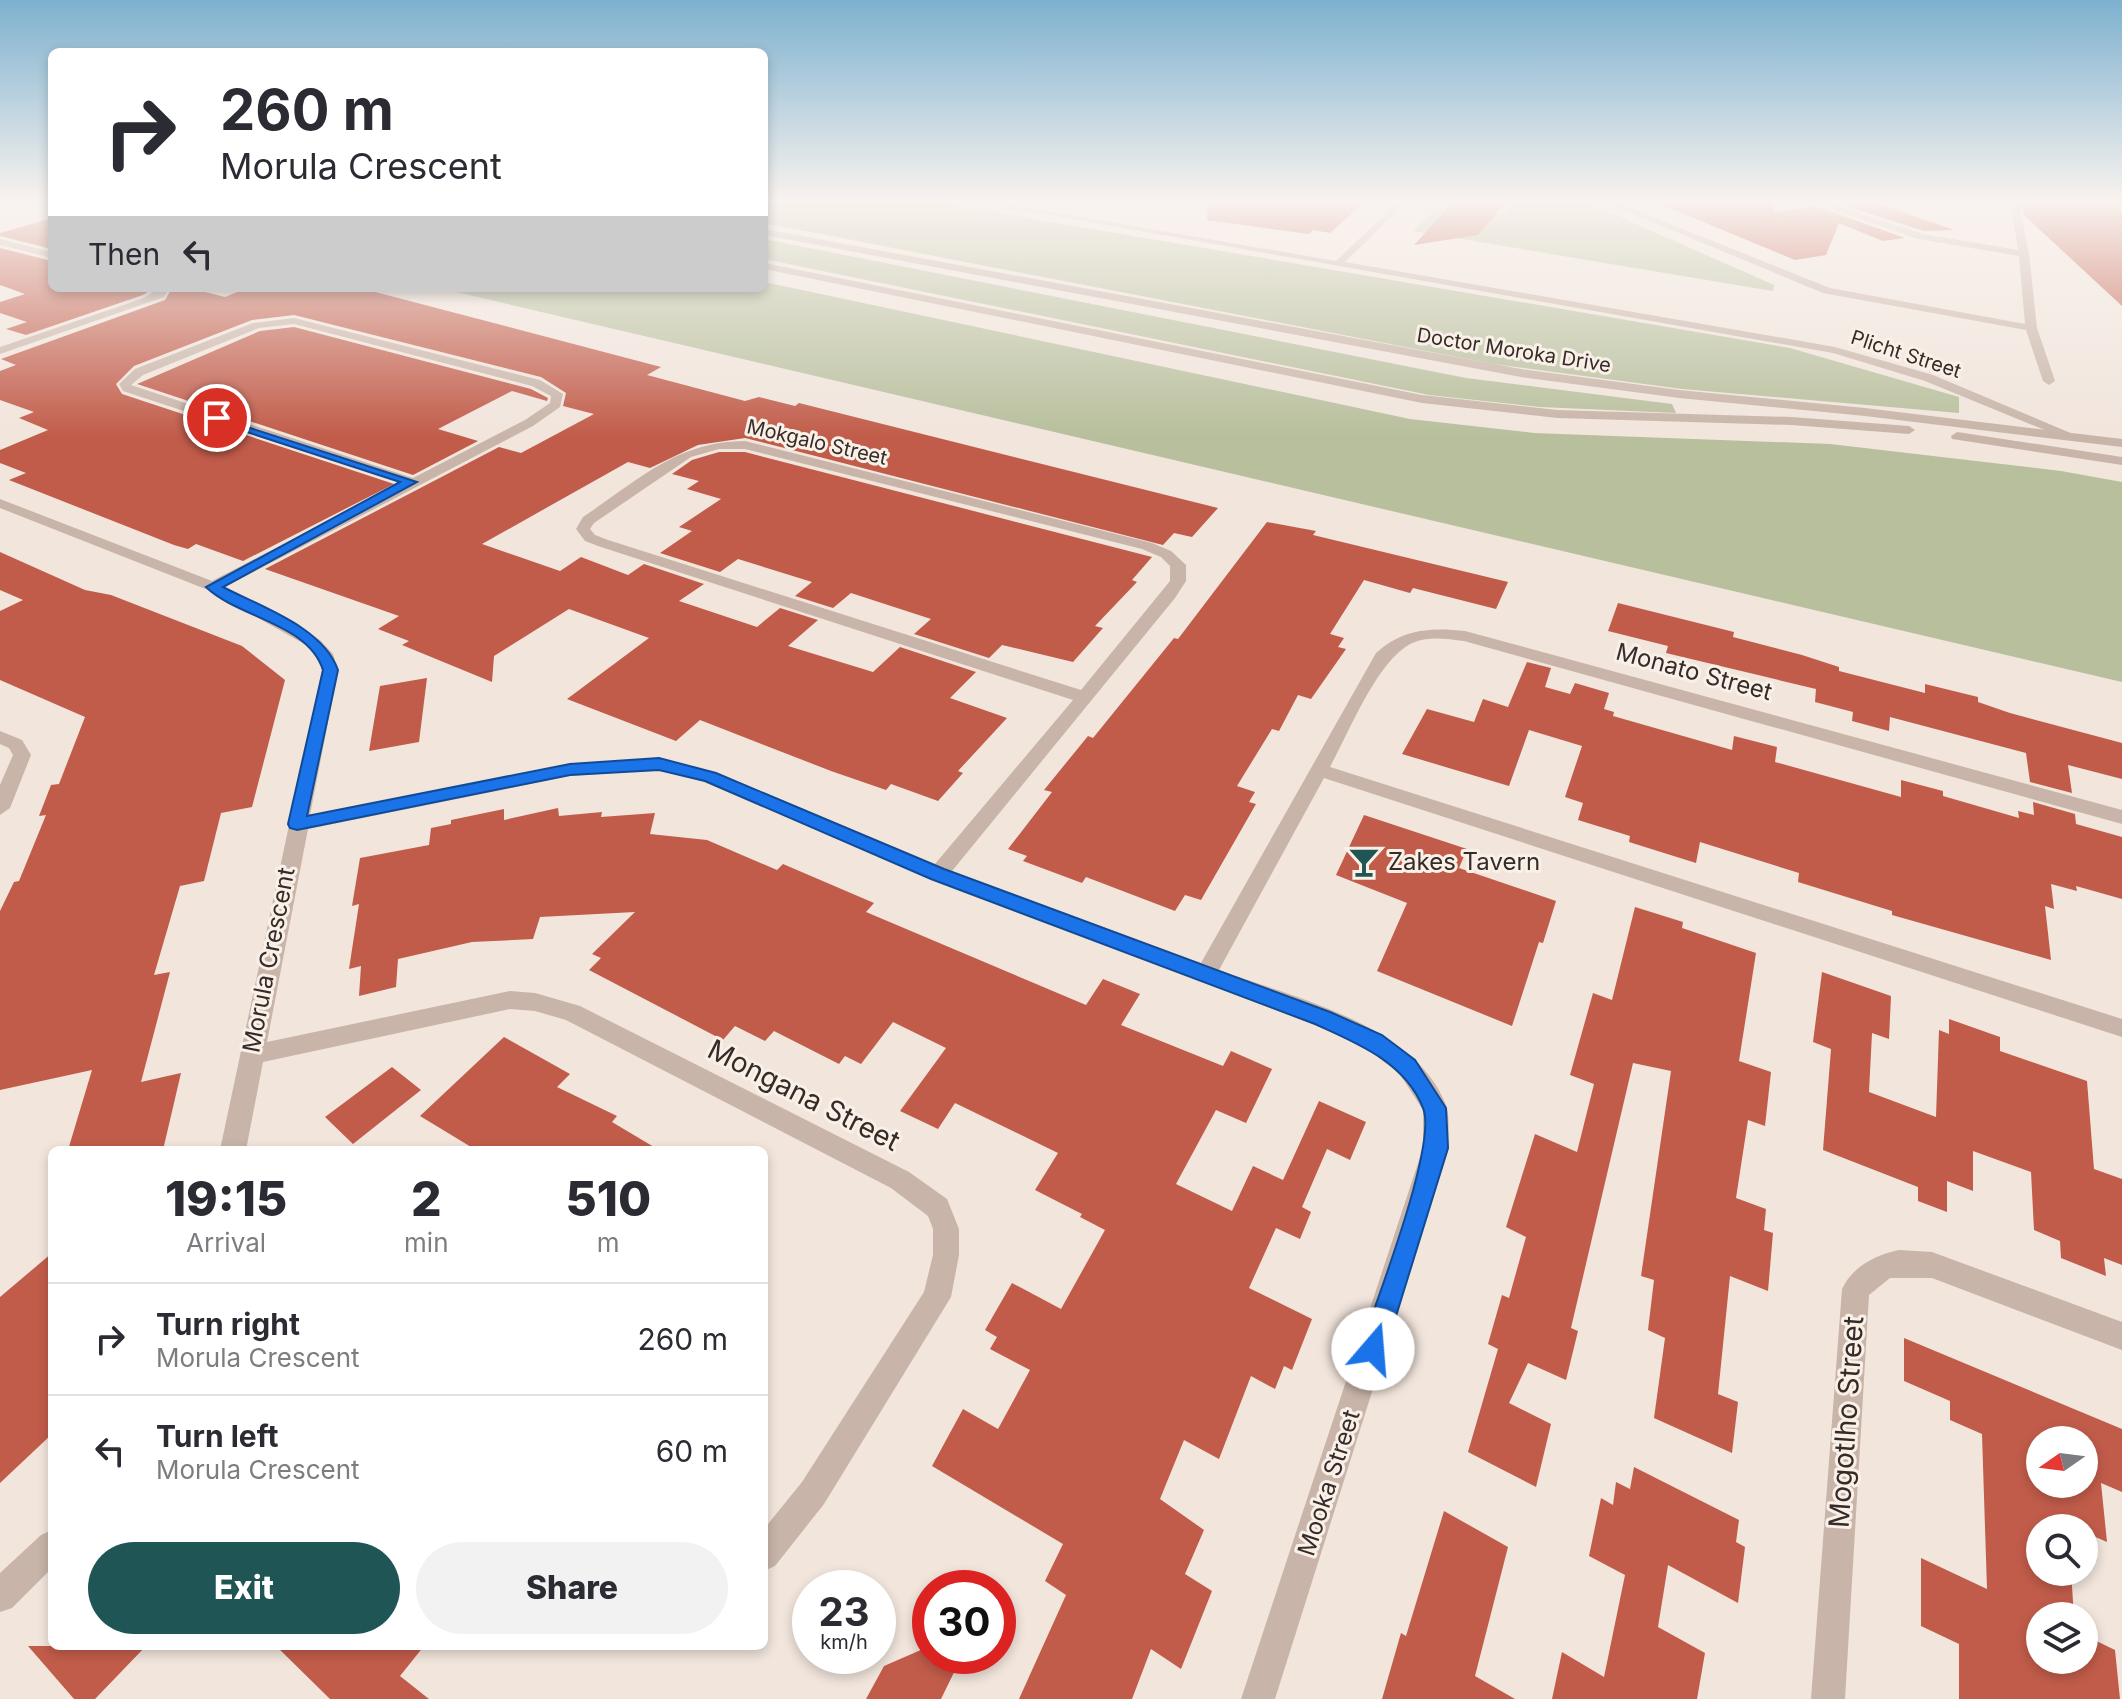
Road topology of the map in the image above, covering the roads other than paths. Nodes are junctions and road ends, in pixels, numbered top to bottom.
1 (825, 278) edge
2 (1013, 278) edge
3 (1426, 278) edge
4 (1796, 278) edge
5 (2026, 278) edge
6 (162, 292) edge
7 (2031, 328) junction
8 (2, 349) edge
9 (2049, 381) dead end
10 (2074, 437) junction
11 (2122, 443) edge
12 (2122, 461) edge
13 (411, 482) junction
14 (0, 503) edge
15 (213, 587) junction
16 (1083, 697) junction
17 (0, 737) edge
18 (1318, 770) junction
19 (0, 808) edge
20 (2122, 817) edge
21 (297, 824) junction
22 (938, 874) junction
23 (1206, 974) junction
24 (2122, 1028) edge
25 (250, 1055) junction
26 (234, 1146) edge
27 (2122, 1336) edge
28 (48, 1550) edge
29 (768, 1550) edge
30 (0, 1596) edge
31 (1258, 1699) edge
32 (1828, 1699) edge

1 - 12 street
2 - 10 street, Doctor Moroka Drive
3 - 10 street, Plicht Street
4 - 7 street
5 - 7 street
6 - 8 street
7 - 9 street
10 - 11 street, Doctor Moroka Drive
13 - 13 street
13 - 15 street
14 - 15 street, Morula Crescent
15 - 21 street, Morula Crescent
16 - 16 street, Mokgalo Street
16 - 22 street, Mokgalo Street
17 - 19 street
18 - 20 street, Monato Street
18 - 23 street, Monato Street
18 - 24 street
21 - 22 street, Mooka Street
21 - 25 street, Morula Crescent
22 - 23 street, Mooka Street
23 - 31 street, Mooka Street
25 - 26 street, Morula Crescent
25 - 29 street, Mongana Street
27 - 32 street, Mogotlho Street
28 - 30 street

